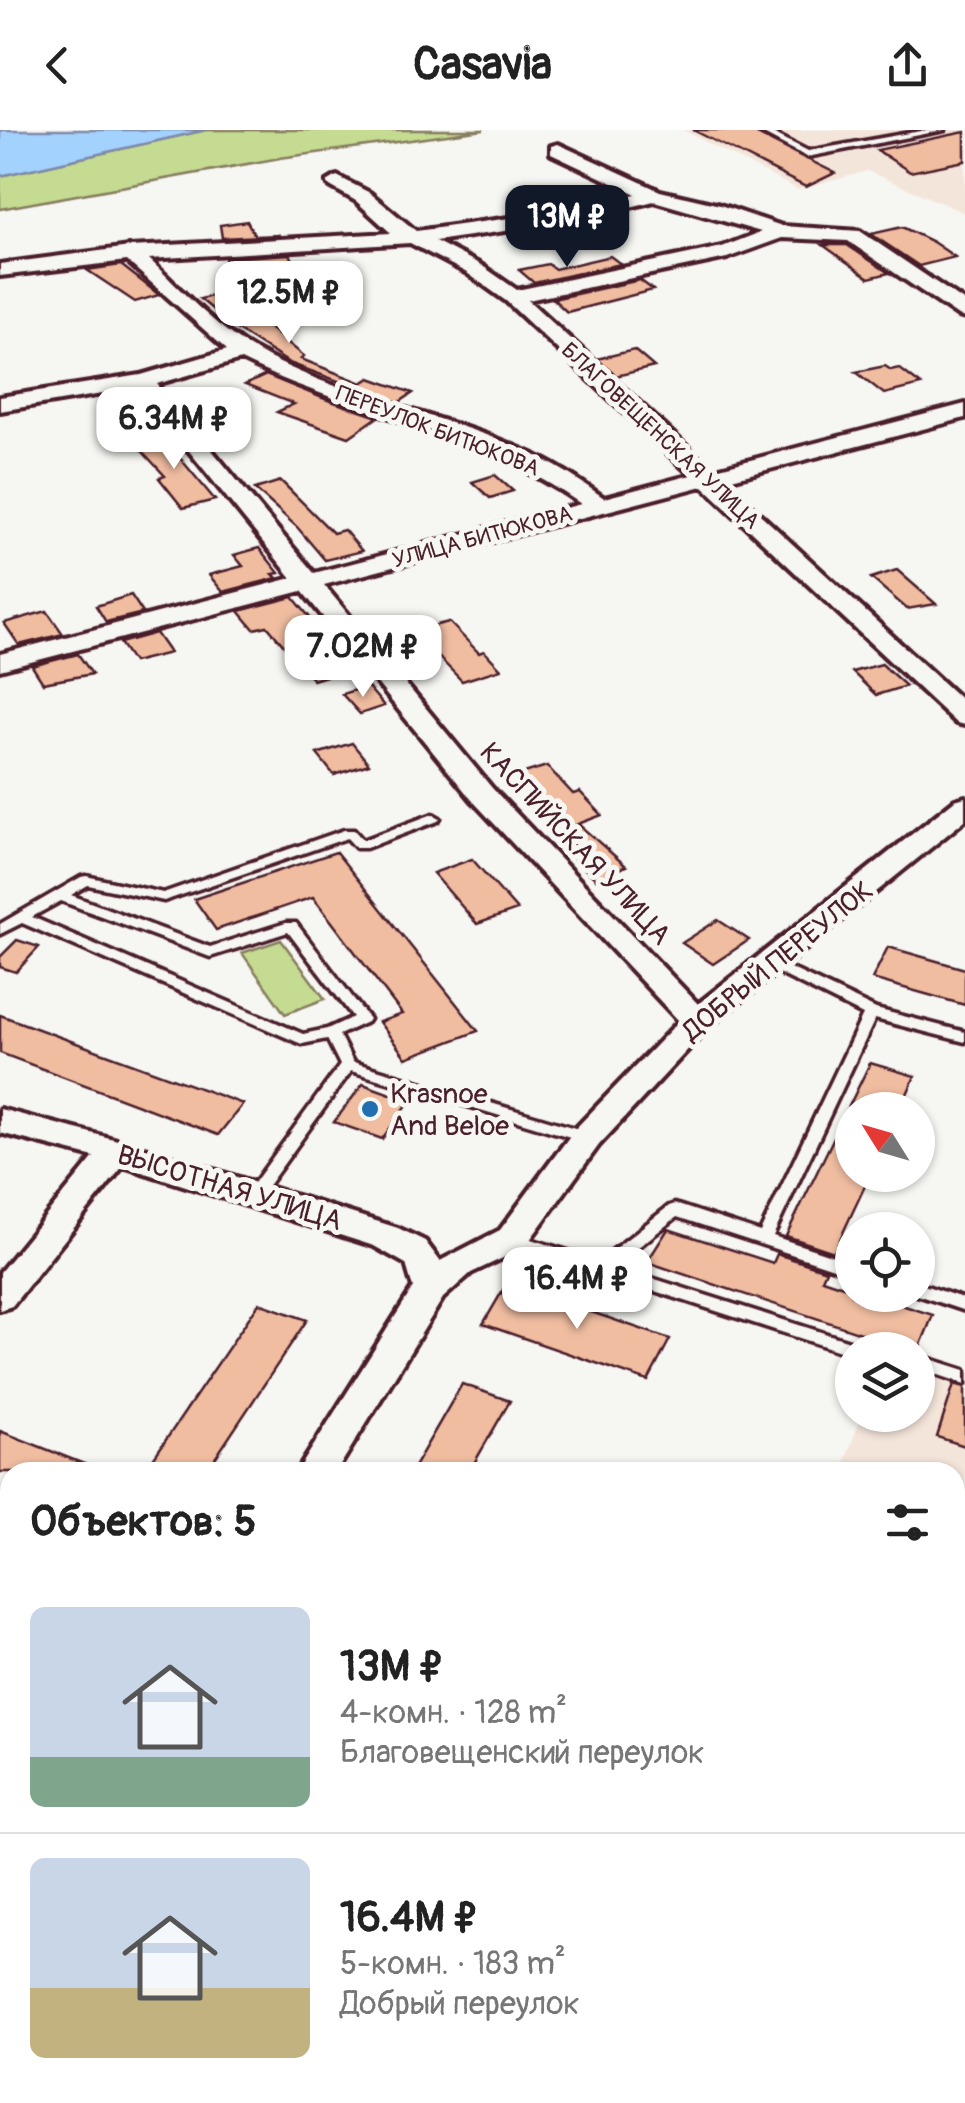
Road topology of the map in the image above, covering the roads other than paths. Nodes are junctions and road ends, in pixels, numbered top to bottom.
1 (760, 130) edge
2 (941, 130) edge
3 (558, 150) dead end
4 (337, 182) dead end
5 (654, 195) junction
6 (780, 232) junction
7 (420, 238) junction
8 (130, 252) junction
9 (0, 270) edge
10 (513, 298) junction
11 (965, 312) edge
12 (244, 352) junction
13 (143, 381) junction
14 (0, 404) edge
15 (965, 411) edge
16 (707, 478) junction
17 (599, 505) junction
18 (310, 582) junction
19 (0, 662) edge
20 (965, 717) edge
21 (965, 806) edge
22 (432, 818) dead end
23 (59, 895) junction
24 (21, 918) junction
25 (0, 930) edge
26 (771, 964) junction
27 (871, 1013) junction
28 (697, 1021) junction
29 (331, 1032) junction
30 (965, 1038) edge
31 (348, 1065) junction
32 (0, 1121) edge
33 (587, 1137) junction
34 (117, 1151) junction
35 (254, 1194) junction
36 (512, 1239) junction
37 (764, 1239) junction
38 (835, 1262) edge
39 (602, 1267) junction
40 (430, 1289) junction
41 (935, 1295) edge
42 (0, 1297) edge
43 (965, 1305) edge
44 (835, 1343) edge
45 (935, 1367) edge
46 (965, 1377) edge
47 (322, 1462) edge

1 - 2 lane
3 - 5 street
4 - 7 street, БЛАГОВЕЩЕНСКАЯ УЛИЦА
5 - 6 street
5 - 7 street
6 - 10 street
6 - 11 street
7 - 8 street
7 - 10 street, БЛАГОВЕЩЕНСКАЯ УЛИЦА
8 - 9 street
8 - 12 street, ПЕРЕУЛОК БИТЮКОВА
10 - 16 street, БЛАГОВЕЩЕНСКАЯ УЛИЦА
12 - 13 street
12 - 17 street, ПЕРЕУЛОК БИТЮКОВА
13 - 14 street
13 - 18 street, КАСПИЙСКАЯ УЛИЦА
15 - 16 street, УЛИЦА БИТЮКОВА
16 - 17 street, УЛИЦА БИТЮКОВА
16 - 20 street, БЛАГОВЕЩЕНСКАЯ УЛИЦА
17 - 18 street, УЛИЦА БИТЮКОВА
18 - 19 street, УЛИЦА БИТЮКОВА
18 - 28 street, КАСПИЙСКАЯ УЛИЦА
21 - 26 street, ДОБРЫЙ ПЕРЕУЛОК
22 - 23 lane
23 - 24 lane
23 - 29 lane
24 - 25 lane
24 - 29 lane
26 - 27 lane
26 - 28 street, ДОБРЫЙ ПЕРЕУЛОК
27 - 30 lane
27 - 37 lane
28 - 33 street, ДОБРЫЙ ПЕРЕУЛОК
29 - 31 lane
31 - 33 lane
31 - 35 lane
32 - 34 street, ВЫСОТНАЯ УЛИЦА
33 - 36 street, ДОБРЫЙ ПЕРЕУЛОК
34 - 35 street, ВЫСОТНАЯ УЛИЦА
34 - 42 street
35 - 40 street, ВЫСОТНАЯ УЛИЦА
36 - 39 lane
36 - 40 street, ДОБРЫЙ ПЕРЕУЛОК
37 - 38 lane
37 - 39 lane
39 - 44 lane
40 - 47 street
41 - 43 lane
45 - 46 lane

